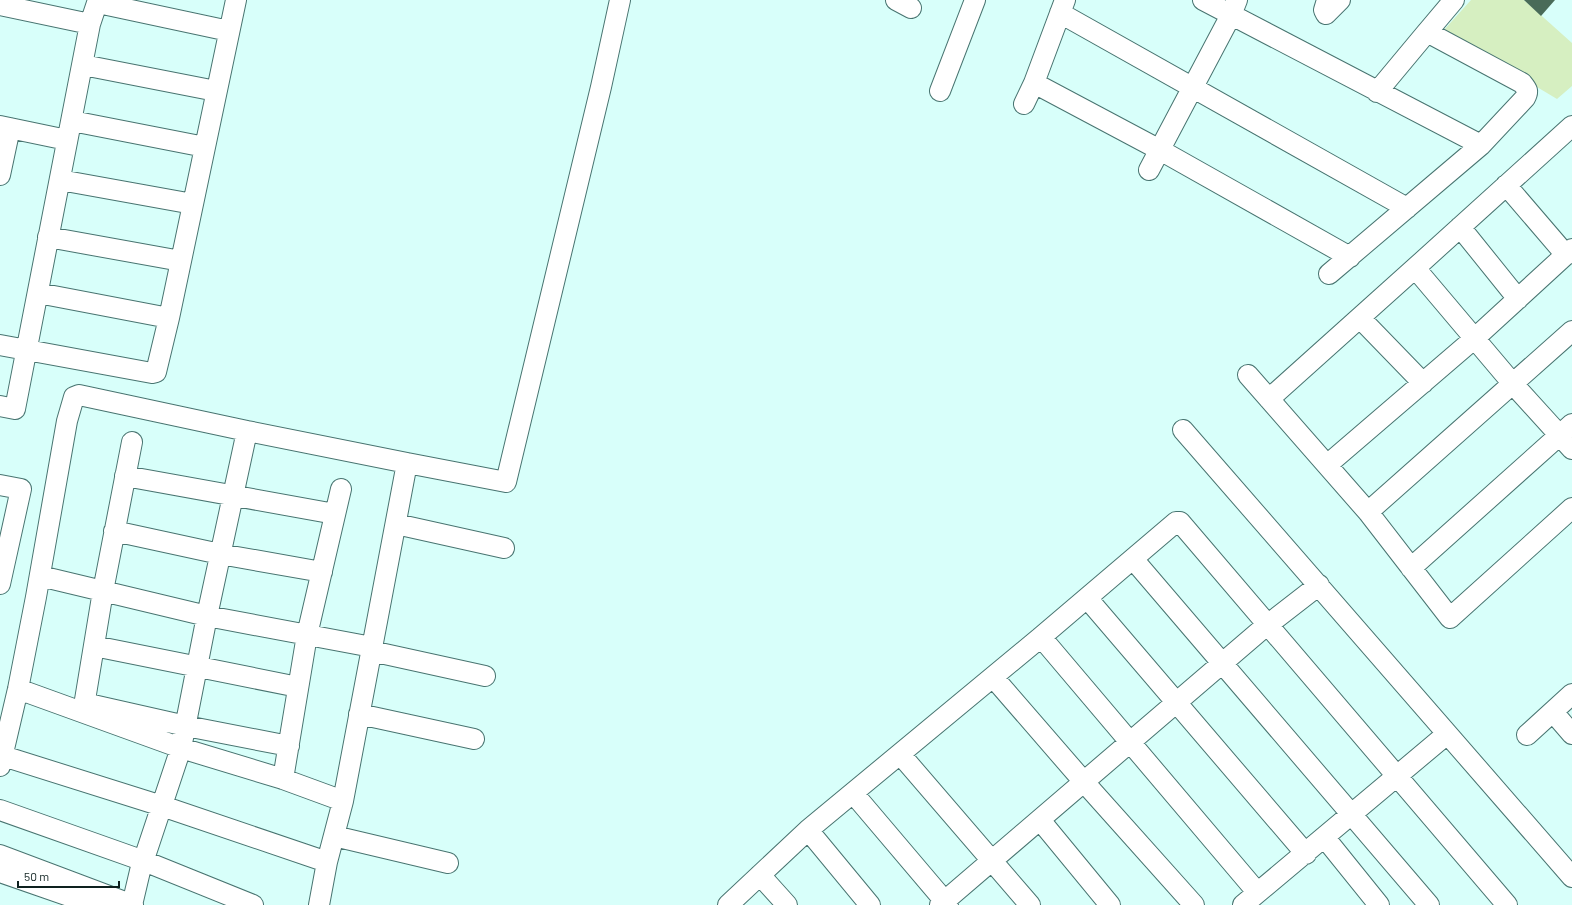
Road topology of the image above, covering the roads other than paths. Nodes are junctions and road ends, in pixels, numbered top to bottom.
1 (236, 0) edge
2 (620, 0) edge
3 (975, 0) edge
4 (1203, 0) edge
5 (1327, 0) edge
6 (1340, 0) edge
7 (1454, 0) edge
8 (98, 1) edge
9 (0, 5) edge
10 (34, 6) edge
11 (1062, 7) edge
12 (1234, 8) edge
13 (90, 24) junction
14 (229, 31) junction
15 (1426, 32) junction
16 (83, 65) junction
17 (1034, 83) junction
18 (1193, 87) junction
19 (216, 91) junction
20 (940, 91) dead end
21 (1376, 92) junction
22 (1024, 104) dead end
23 (72, 121) junction
24 (1572, 126) edge
25 (5, 127) edge
26 (67, 140) junction
27 (1482, 145) junction
28 (205, 148) junction
29 (1160, 150) junction
30 (1149, 170) dead end
31 (0, 175) edge
32 (60, 180) junction
33 (1506, 185) junction
34 (193, 204) junction
35 (1407, 208) junction
36 (1460, 227) junction
37 (48, 237) junction
38 (1569, 252) edge
39 (1350, 257) junction
40 (181, 261) junction
41 (1415, 268) junction
42 (1329, 274) dead end
43 (38, 293) junction
44 (1518, 299) junction
45 (168, 318) junction
46 (1360, 318) junction
47 (1572, 331) edge
48 (1475, 338) junction
49 (0, 345) edge
50 (26, 350) junction
51 (1248, 376) dead end
52 (1423, 383) junction
53 (1513, 384) junction
54 (1269, 399) junction
55 (0, 406) edge
56 (1182, 430) dead end
57 (247, 432) junction
58 (1568, 436) edge
59 (132, 442) dead end
60 (407, 463) junction
61 (1327, 465) junction
62 (125, 476) junction
63 (0, 485) edge
64 (341, 489) dead end
65 (233, 496) junction
66 (1572, 508) edge
67 (1368, 512) junction
68 (335, 514) junction
69 (396, 524) junction
70 (114, 531) junction
71 (504, 548) dead end
72 (3, 553) edge
73 (220, 554) junction
74 (1133, 559) junction
75 (1411, 568) junction
76 (322, 572) junction
77 (40, 576) junction
78 (0, 584) edge
79 (1319, 585) junction
80 (103, 591) junction
81 (1087, 598) junction
82 (207, 616) junction
83 (1268, 625) junction
84 (307, 635) junction
85 (1041, 638) junction
86 (94, 646) junction
87 (372, 649) junction
88 (1223, 663) junction
89 (197, 668) junction
90 (485, 676) dead end
91 (993, 677) junction
92 (298, 687) junction
93 (18, 689) junction
94 (1572, 694) edge
95 (1176, 703) junction
96 (84, 707) junction
97 (1553, 712) junction
98 (359, 714) junction
99 (186, 726) junction
100 (1448, 734) junction
101 (1572, 734) edge
102 (1527, 735) dead end
103 (474, 739) dead end
104 (1131, 742) junction
105 (289, 746) junction
106 (181, 748) junction
107 (900, 754) junction
108 (1, 761) edge
109 (1397, 776) junction
110 (283, 779) junction
111 (1084, 782) junction
112 (853, 793) junction
113 (342, 801) junction
114 (162, 806) junction
115 (0, 810) edge
116 (1352, 814) junction
117 (1040, 820) junction
118 (808, 830) junction
119 (334, 836) junction
120 (1325, 838) junction
121 (1306, 854) junction
122 (0, 855) edge
123 (993, 860) junction
124 (144, 861) junction
125 (327, 862) junction
126 (448, 863) dead end
127 (0, 872) edge
128 (760, 875) junction
129 (1572, 877) edge
130 (1250, 899) edge
131 (944, 904) edge
132 (95, 905) edge
133 (133, 905) edge
134 (253, 905) edge
135 (318, 905) edge
136 (728, 905) edge
137 (787, 905) edge
138 (870, 905) edge
139 (1030, 905) edge
140 (1110, 905) edge
141 (1194, 905) edge
142 (1379, 905) edge
143 (1429, 905) edge
144 (1507, 905) edge

1 - 14 street
2 - 60 street
3 - 20 street
4 - 12 street
5 - 6 street
7 - 15 street
8 - 13 street
8 - 14 street
9 - 10 street
10 - 13 street
11 - 17 street
11 - 18 street
12 - 18 street
12 - 21 street
13 - 16 street
14 - 19 street
15 - 21 street
15 - 27 street
16 - 19 street
16 - 23 street
17 - 22 street
17 - 29 street
18 - 29 street
18 - 35 street
19 - 28 street
21 - 27 street
23 - 26 street
23 - 28 street
24 - 33 street
25 - 26 street
25 - 31 street
26 - 32 street
27 - 35 street
28 - 34 street
29 - 30 street
29 - 39 street
32 - 34 street
32 - 37 street
33 - 36 street
33 - 38 street
34 - 40 street
35 - 39 street
36 - 41 street
36 - 44 street
37 - 40 street
37 - 43 street
38 - 44 street
39 - 42 street
40 - 45 street
41 - 46 street
41 - 48 street
43 - 45 street
43 - 50 street
44 - 48 street
45 - 50 street
46 - 52 street
46 - 54 street
47 - 53 street
48 - 52 street
48 - 53 street
49 - 50 street
50 - 55 street
51 - 54 street
52 - 61 street
53 - 58 street
53 - 67 street
54 - 61 street
56 - 79 street
57 - 60 street
57 - 65 street
57 - 77 street
58 - 75 street
59 - 62 street
60 - 69 street
61 - 67 street
62 - 65 street
62 - 70 street
63 - 72 street
64 - 68 street
65 - 68 street
65 - 73 street
66 - 75 street
67 - 75 street
68 - 76 street
69 - 71 street
69 - 87 street
70 - 73 street
70 - 80 street
72 - 78 street
73 - 76 street
73 - 82 street
74 - 81 street
74 - 83 street
74 - 88 street
76 - 84 street
77 - 80 street
77 - 93 street
79 - 83 street
79 - 100 street
80 - 82 street
80 - 86 street
81 - 85 street
81 - 95 street
82 - 84 street
82 - 89 street
83 - 88 street
83 - 109 street
84 - 87 street
84 - 92 street
85 - 91 street
85 - 104 street
86 - 89 street
86 - 96 street
87 - 90 street
87 - 98 street
88 - 95 street
88 - 116 street
89 - 92 street
89 - 99 street
91 - 107 street
91 - 111 street
92 - 105 street
93 - 96 street
93 - 108 street
94 - 97 street
95 - 104 street
95 - 121 street
96 - 99 street
96 - 106 street
97 - 101 street
97 - 102 street
98 - 103 street
98 - 113 street
99 - 105 street
99 - 106 street
100 - 109 street
100 - 129 street
104 - 111 street
104 - 130 street
105 - 110 street
106 - 110 street
106 - 114 street
107 - 112 street
107 - 123 street
108 - 114 street
109 - 116 street
109 - 144 street
110 - 113 street
111 - 117 street
111 - 141 street
112 - 118 street
112 - 131 street
113 - 119 street
114 - 124 street
114 - 125 street
115 - 124 street
116 - 120 street
116 - 143 street
117 - 123 street
117 - 140 street
118 - 128 street
118 - 138 street
119 - 125 street
119 - 126 street
120 - 121 street
120 - 142 street
121 - 130 street
122 - 133 street
123 - 131 street
123 - 139 street
124 - 133 street
124 - 134 street
125 - 135 street
127 - 132 street
128 - 136 street
128 - 137 street

